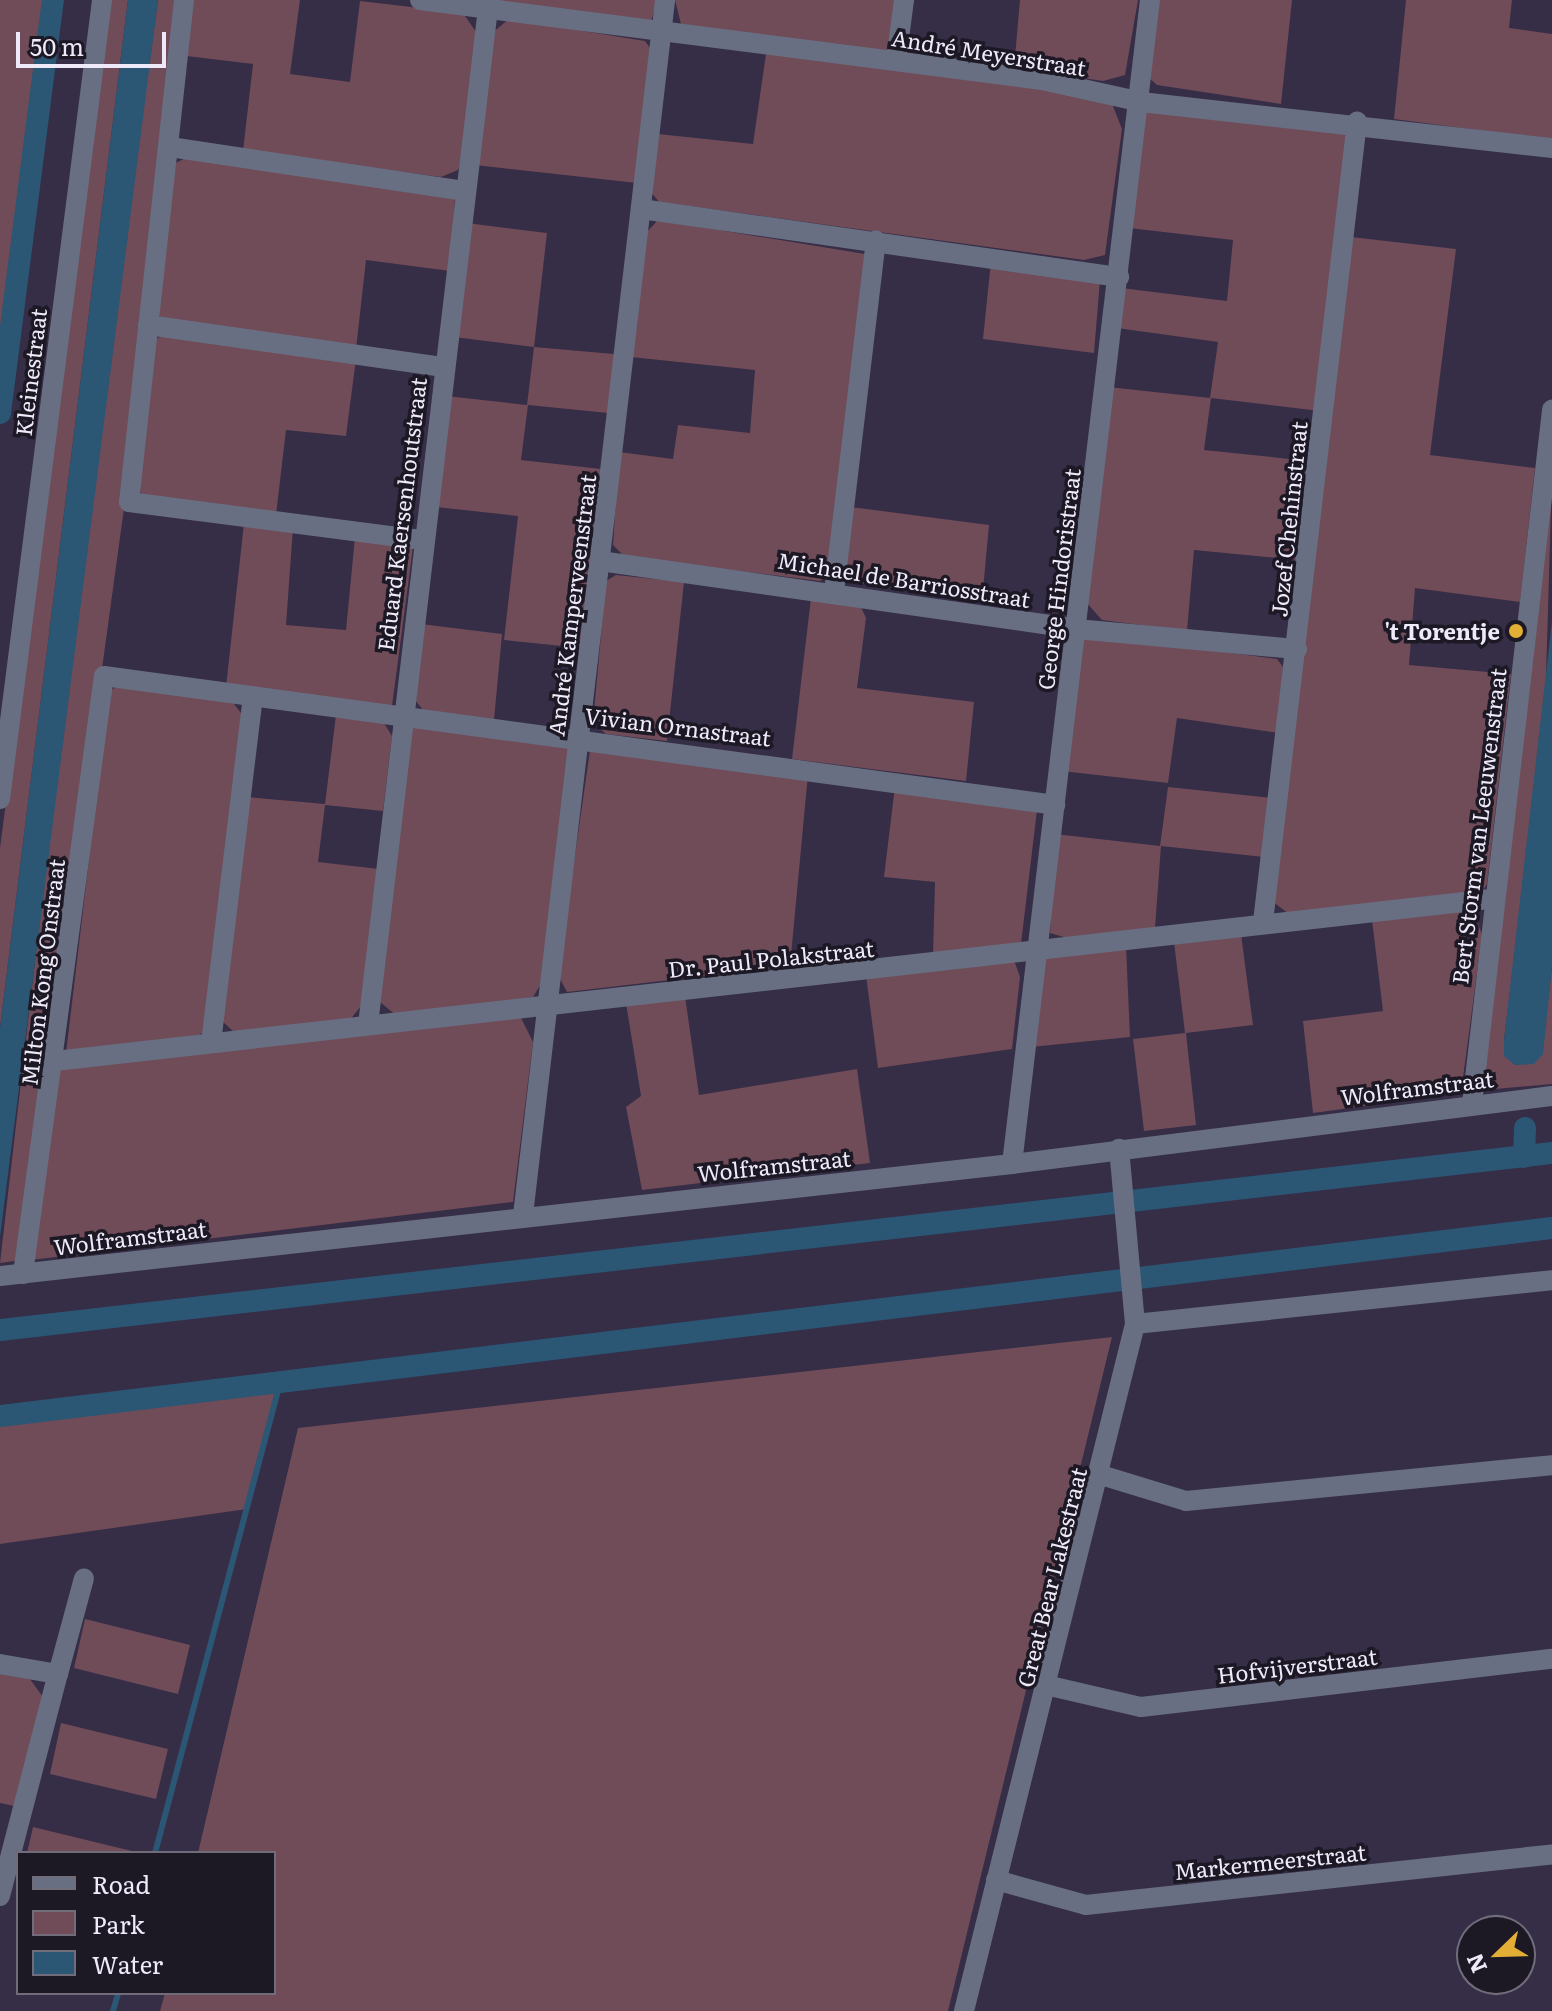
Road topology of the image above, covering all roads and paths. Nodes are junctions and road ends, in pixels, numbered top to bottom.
1 (102, 0) edge
2 (184, 0) edge
3 (420, 0) edge
4 (665, 0) edge
5 (904, 0) edge
6 (1150, 0) edge
7 (488, 8) junction
8 (661, 33) junction
9 (896, 61) junction
10 (1141, 102) junction
11 (1357, 122) junction
12 (170, 147) junction
13 (1552, 148) edge
14 (466, 191) junction
15 (641, 209) junction
16 (876, 240) junction
17 (1119, 277) junction
18 (148, 325) junction
19 (442, 367) junction
20 (1552, 410) edge
21 (421, 540) junction
22 (600, 561) junction
23 (834, 592) junction
24 (1076, 629) junction
25 (1297, 649) junction
26 (104, 676) joint
27 (253, 697) junction
28 (403, 715) junction
29 (579, 738) junction
30 (0, 799) edge
31 (1055, 805) junction
32 (1491, 899) junction
33 (1263, 922) junction
34 (1034, 956) junction
35 (546, 1005) junction
36 (368, 1025) junction
37 (211, 1043) junction
38 (55, 1061) junction
39 (1552, 1096) edge
40 (1472, 1104) junction
41 (1120, 1157) junction
42 (1012, 1164) junction
43 (523, 1215) junction
44 (23, 1274) junction
45 (0, 1276) edge
46 (1552, 1280) edge
47 (1135, 1324) junction
48 (1552, 1465) edge
49 (1101, 1475) junction
50 (84, 1578) dead end
51 (1552, 1659) edge
52 (0, 1664) edge
53 (58, 1674) junction
54 (1050, 1686) junction
55 (1552, 1854) edge
56 (996, 1880) junction
57 (0, 1896) edge
58 (964, 2011) edge

1 - 30 street, Kleinestraat
2 - 12 street
3 - 7 street, André Meyerstraat
4 - 8 street, André Kamperveenstraat
5 - 9 street
6 - 10 street, George Hindoristraat
7 - 8 street, André Meyerstraat
7 - 14 street, Eduard Kaersenhoutstraat
8 - 9 street, André Meyerstraat
8 - 15 street, André Kamperveenstraat
9 - 10 street, André Meyerstraat
10 - 11 street, André Meyerstraat
10 - 17 street, George Hindoristraat
11 - 13 street, André Meyerstraat
11 - 25 street, Jozef Chehinstraat
12 - 14 street
12 - 18 street
14 - 19 street, Eduard Kaersenhoutstraat
15 - 16 street
15 - 22 street, André Kamperveenstraat
16 - 17 street
16 - 23 street
17 - 24 street, George Hindoristraat
18 - 19 street
18 - 21 street
19 - 21 street, Eduard Kaersenhoutstraat
20 - 32 street, Bert Storm van Leeuwenstraat
21 - 28 street, Eduard Kaersenhoutstraat
22 - 23 street, Michael de Barriosstraat
22 - 29 street, André Kamperveenstraat
23 - 24 street, Michael de Barriosstraat
24 - 25 street, Michael de Barriosstraat
24 - 31 street, George Hindoristraat
25 - 33 street, Jozef Chehinstraat
26 - 27 street, Vivian Ornastraat
26 - 38 street, Milton Kong Onstraat
27 - 28 street, Vivian Ornastraat
27 - 37 street
28 - 29 street, Vivian Ornastraat
28 - 36 street, Eduard Kaersenhoutstraat
29 - 31 street, Vivian Ornastraat
29 - 35 street, André Kamperveenstraat
31 - 34 street, George Hindoristraat
32 - 33 street, Dr. Paul Polakstraat
32 - 40 street, Bert Storm van Leeuwenstraat
33 - 34 street, Dr. Paul Polakstraat
34 - 35 street, Dr. Paul Polakstraat
34 - 42 street, George Hindoristraat
35 - 36 street, Dr. Paul Polakstraat
35 - 43 street, André Kamperveenstraat
36 - 37 street, Dr. Paul Polakstraat
37 - 38 street, Dr. Paul Polakstraat
38 - 44 street, Milton Kong Onstraat
39 - 40 street, Wolframstraat
40 - 41 street, Wolframstraat
41 - 42 street, Wolframstraat
41 - 47 street, Great Bear Lakestraat
42 - 43 street, Wolframstraat
43 - 44 street, Wolframstraat
44 - 45 street, Wolframstraat
46 - 47 street
47 - 49 street, Great Bear Lakestraat
48 - 49 street
49 - 54 street, Great Bear Lakestraat
50 - 53 street
51 - 54 street, Hofvijverstraat
52 - 53 street
53 - 57 street
54 - 56 street, Great Bear Lakestraat
55 - 56 street, Markermeerstraat
56 - 58 street, Great Bear Lakestraat

